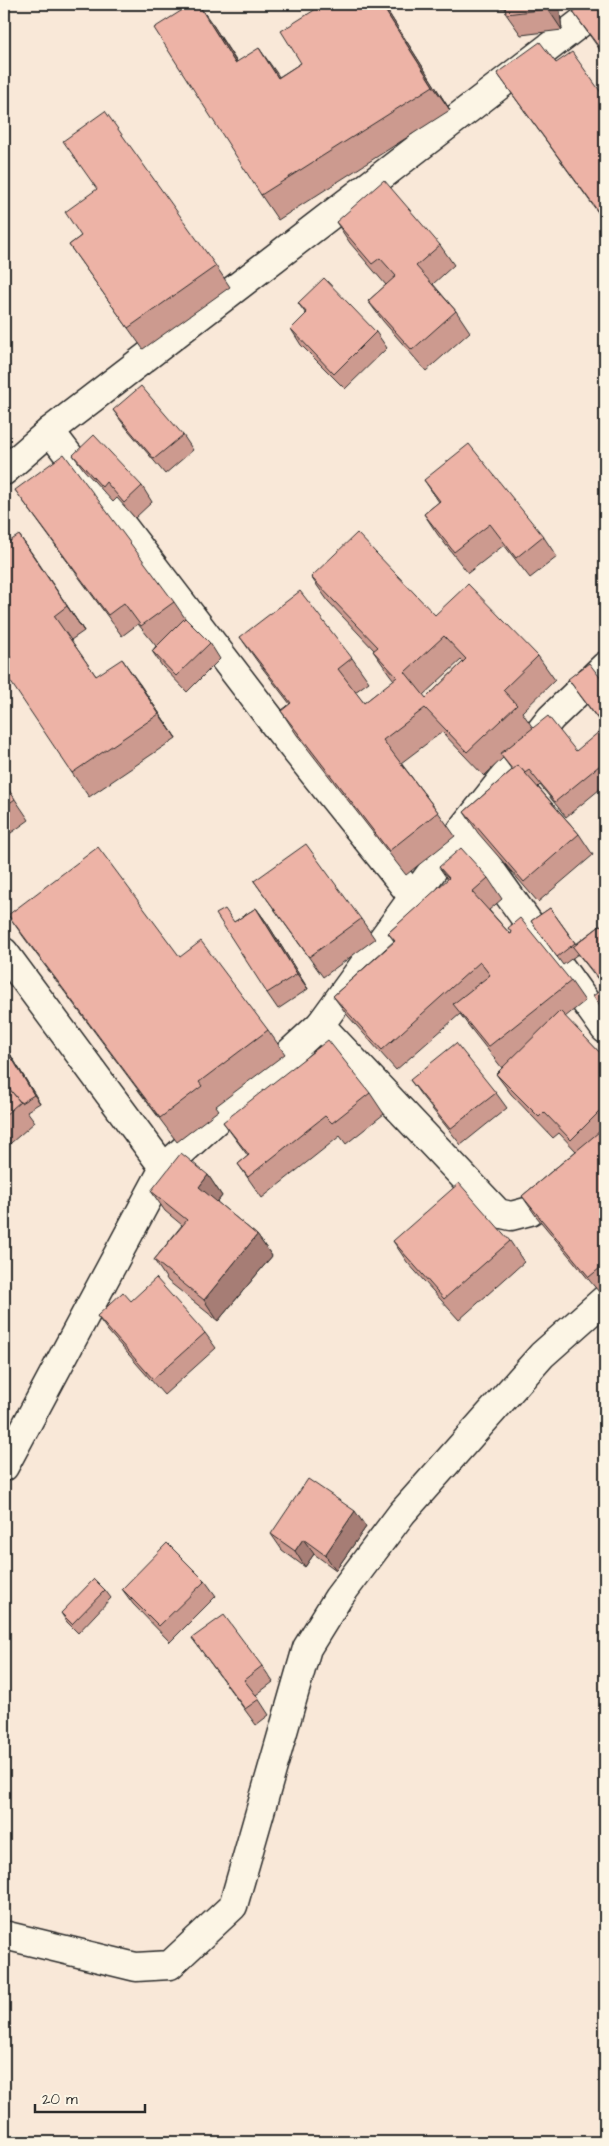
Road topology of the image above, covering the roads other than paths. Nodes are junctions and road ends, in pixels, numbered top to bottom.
1 (605, 4) edge
2 (50, 431) junction
3 (4, 471) edge
4 (605, 666) edge
5 (462, 830) junction
6 (413, 896) junction
7 (4, 952) edge
8 (320, 1025) junction
9 (605, 1029) edge
10 (605, 1149) edge
11 (164, 1168) junction
12 (605, 1299) edge
13 (4, 1467) edge
14 (4, 1935) edge

1 - 2 street
2 - 3 street
2 - 6 street
4 - 5 street
5 - 6 street
5 - 9 street
6 - 8 street
7 - 11 street
8 - 10 street
8 - 11 street
11 - 13 street
12 - 14 street

